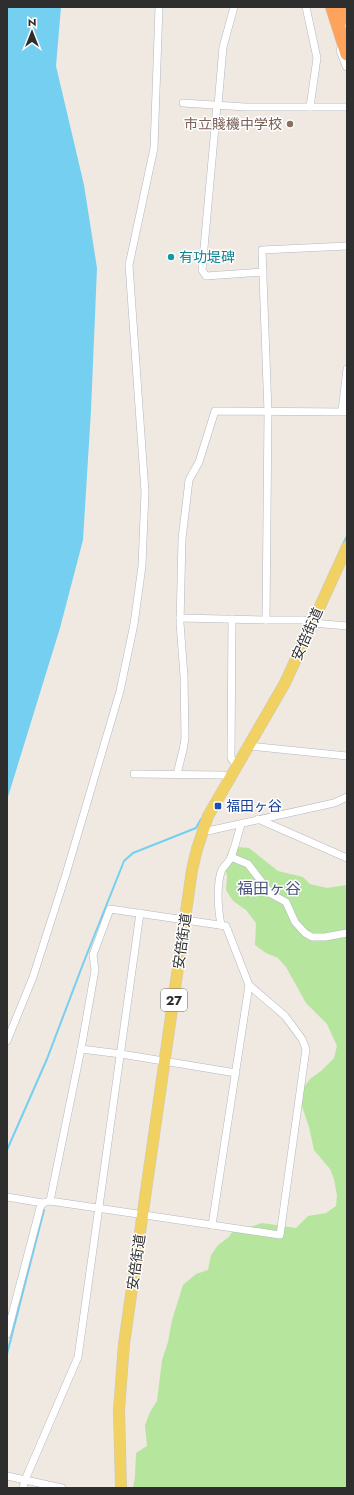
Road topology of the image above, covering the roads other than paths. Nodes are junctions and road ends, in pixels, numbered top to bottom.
1 (160, 7) edge
2 (234, 7) edge
3 (306, 7) edge
4 (326, 7) edge
5 (332, 7) edge
6 (344, 7) edge
7 (347, 18) edge
8 (347, 54) edge
9 (347, 66) edge
10 (184, 103) dead end
11 (217, 105) junction
12 (347, 107) edge
13 (310, 108) junction
14 (347, 246) edge
15 (263, 272) junction
16 (347, 369) edge
17 (268, 412) junction
18 (344, 412) edge
19 (347, 547) edge
20 (180, 618) junction
21 (232, 619) junction
22 (266, 620) junction
23 (313, 623) junction
24 (347, 626) edge
25 (249, 746) junction
26 (347, 756) edge
27 (237, 766) junction
28 (134, 774) dead end
29 (176, 774) junction
30 (230, 778) junction
31 (347, 798) edge
32 (258, 819) junction
33 (241, 824) junction
34 (203, 832) junction
35 (231, 857) junction
36 (347, 858) edge
37 (140, 914) junction
38 (186, 920) junction
39 (221, 925) junction
40 (347, 933) edge
41 (249, 985) junction
42 (7, 1041) edge
43 (81, 1049) junction
44 (121, 1054) junction
45 (165, 1061) junction
46 (236, 1073) junction
47 (7, 1197) edge
48 (46, 1202) junction
49 (99, 1207) junction
50 (143, 1214) junction
51 (212, 1225) junction
52 (7, 1334) edge
53 (7, 1476) edge
54 (25, 1480) junction
55 (23, 1488) edge
56 (62, 1488) edge
57 (120, 1488) edge

1 - 42 street
2 - 11 street
3 - 13 street
4 - 9 street
5 - 8 highway
6 - 7 highway
10 - 11 street
11 - 13 street
11 - 15 street
12 - 13 street
14 - 15 street
15 - 17 street
16 - 18 street
17 - 18 street
17 - 20 street
17 - 22 street
19 - 23 main road, 安倍街道 / 27
20 - 21 street
20 - 29 street
21 - 22 street
21 - 27 street
22 - 23 street
23 - 24 street
23 - 25 main road, 安倍街道 / 27
25 - 26 street
25 - 27 main road, 安倍街道 / 27
27 - 30 main road, 安倍街道 / 27
28 - 29 street
29 - 30 street
30 - 34 main road, 安倍街道 / 27
31 - 32 street
32 - 33 street
32 - 36 street
33 - 34 street
33 - 35 street
34 - 38 main road, 安倍街道 / 27
35 - 39 street
35 - 40 street
37 - 38 street
37 - 43 street
37 - 44 street
38 - 39 street
38 - 45 main road, 安倍街道 / 27
39 - 41 street
41 - 46 street
41 - 51 street
43 - 44 street
43 - 48 street
44 - 45 street
44 - 49 street
45 - 46 street
45 - 50 main road, 安倍街道 / 27
46 - 51 street
47 - 48 street
48 - 49 street
48 - 52 street
49 - 50 street
49 - 54 street
50 - 51 street
50 - 57 main road, 安倍街道 / 27
53 - 54 street
54 - 55 street
54 - 56 street

